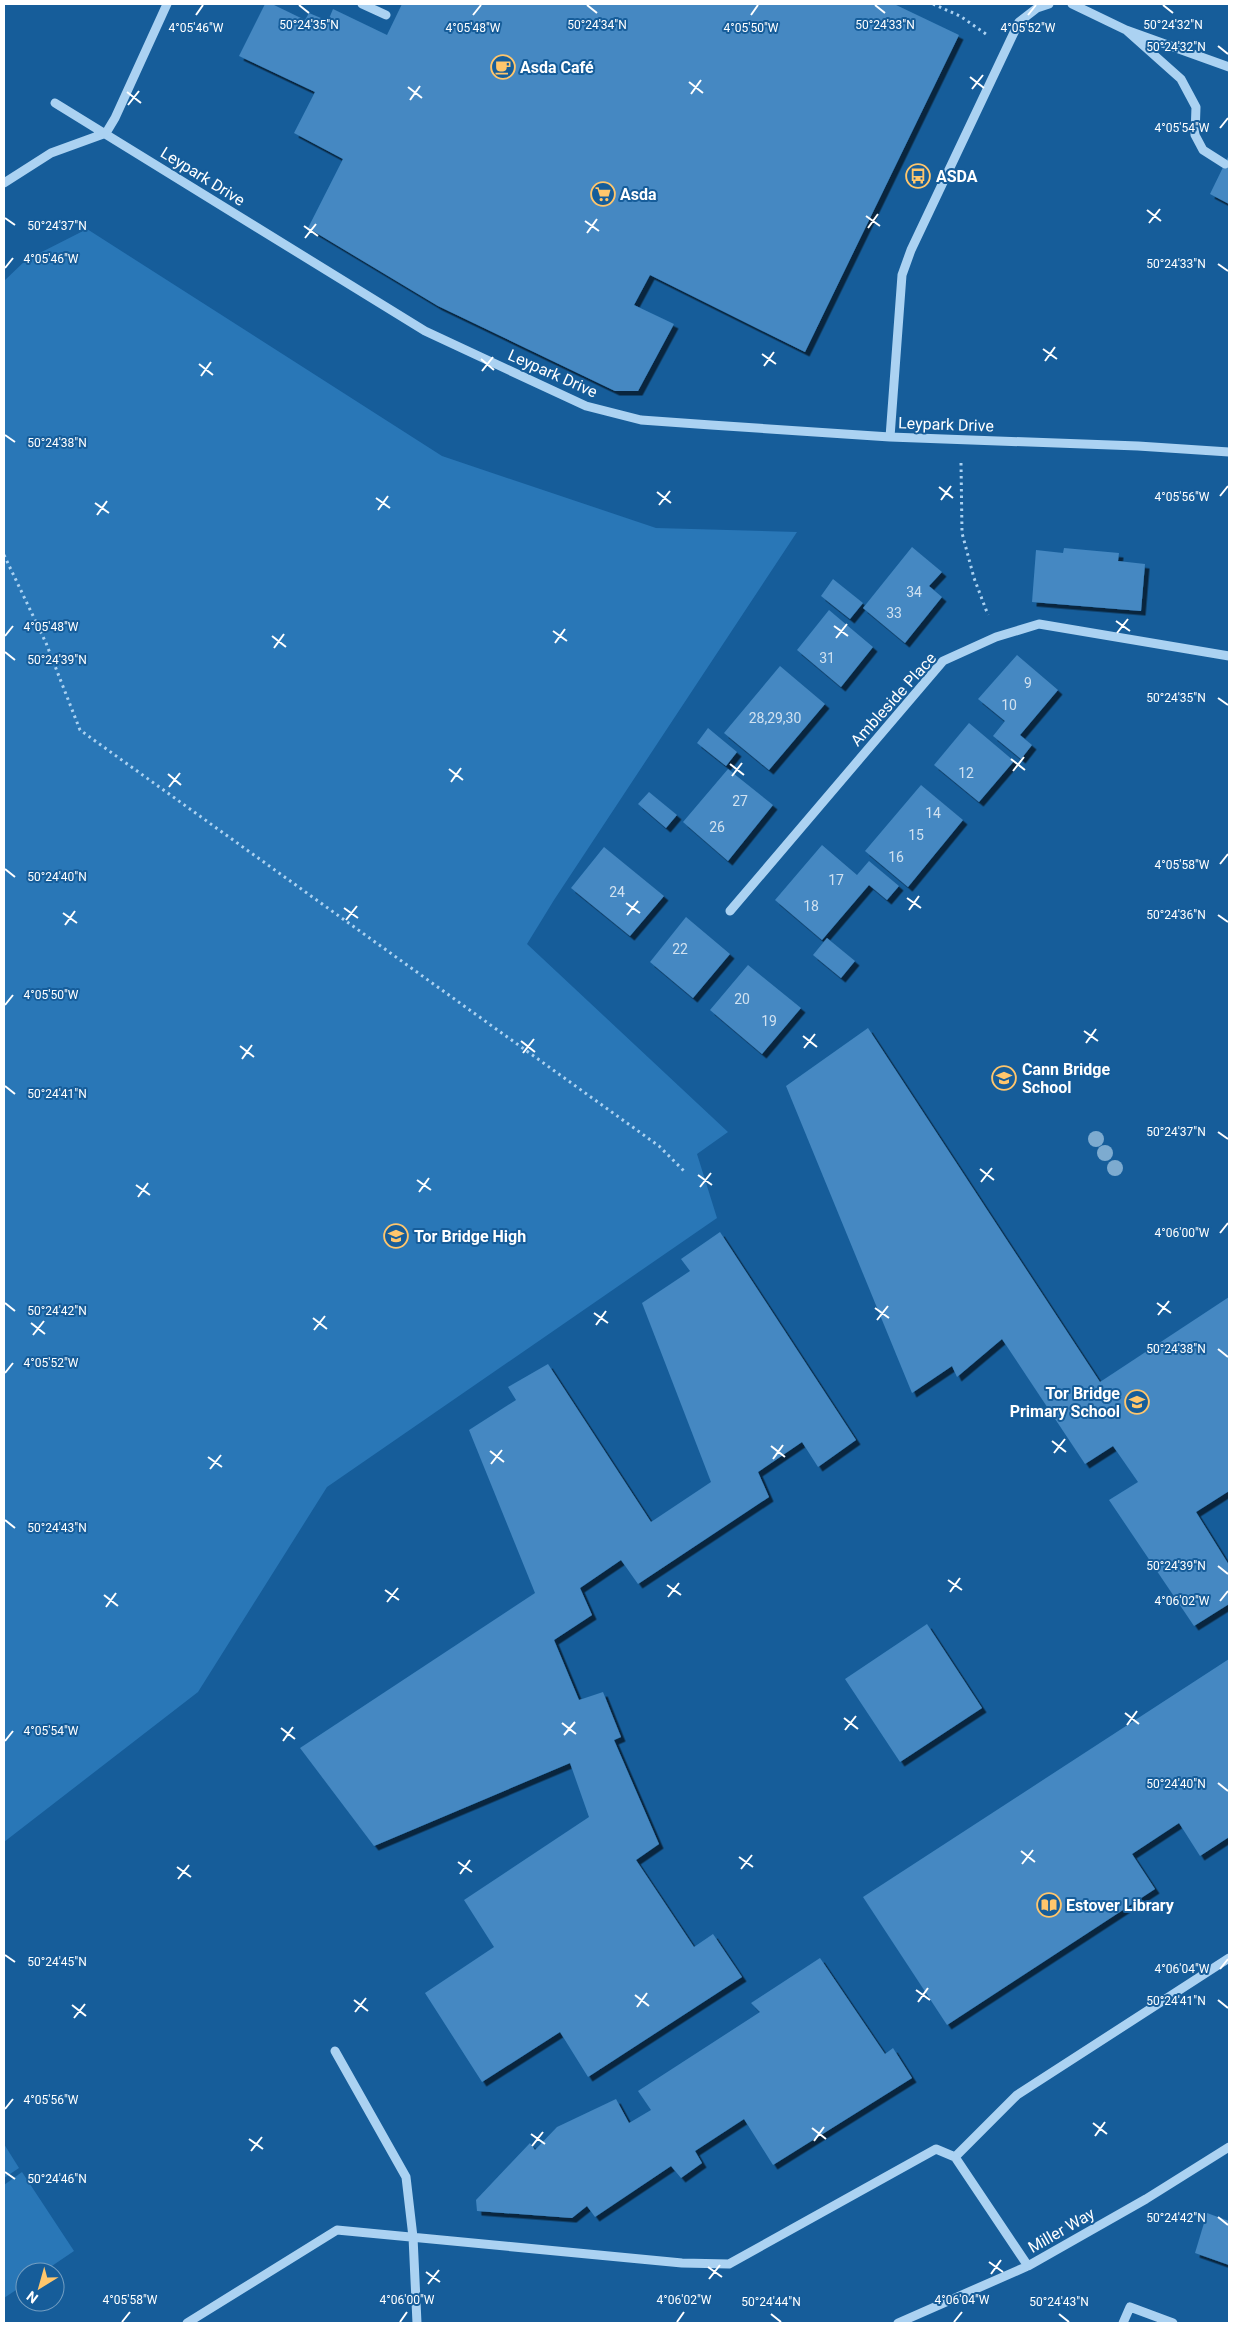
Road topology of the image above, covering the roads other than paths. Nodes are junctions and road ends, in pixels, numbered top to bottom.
1 (167, 4) edge
2 (362, 4) edge
3 (1049, 4) edge
4 (1072, 4) edge
5 (386, 15) dead end
6 (1126, 30) junction
7 (1229, 67) edge
8 (55, 103) dead end
9 (106, 133) junction
10 (1225, 164) dead end
11 (4, 183) edge
12 (890, 437) junction
13 (1229, 452) edge
14 (1229, 656) edge
15 (730, 910) dead end
16 (1229, 1958) edge
17 (335, 2051) dead end
18 (1229, 2147) edge
19 (954, 2157) junction
20 (413, 2237) junction
21 (1028, 2266) junction
22 (187, 2323) edge
23 (417, 2323) edge
24 (898, 2323) edge
25 (1123, 2323) edge
26 (1173, 2323) edge

1 - 9 street
2 - 5 street
3 - 12 street
4 - 6 street
6 - 7 street
6 - 10 street
8 - 9 street, Leypark Drive
9 - 11 street
9 - 12 street, Leypark Drive
12 - 13 street, Leypark Drive
14 - 15 street, Ambleside Place
16 - 19 street
17 - 20 street
18 - 21 street, Miller Way
19 - 20 street
19 - 21 street
20 - 22 street
20 - 23 street
21 - 24 street, Miller Way
25 - 26 street

